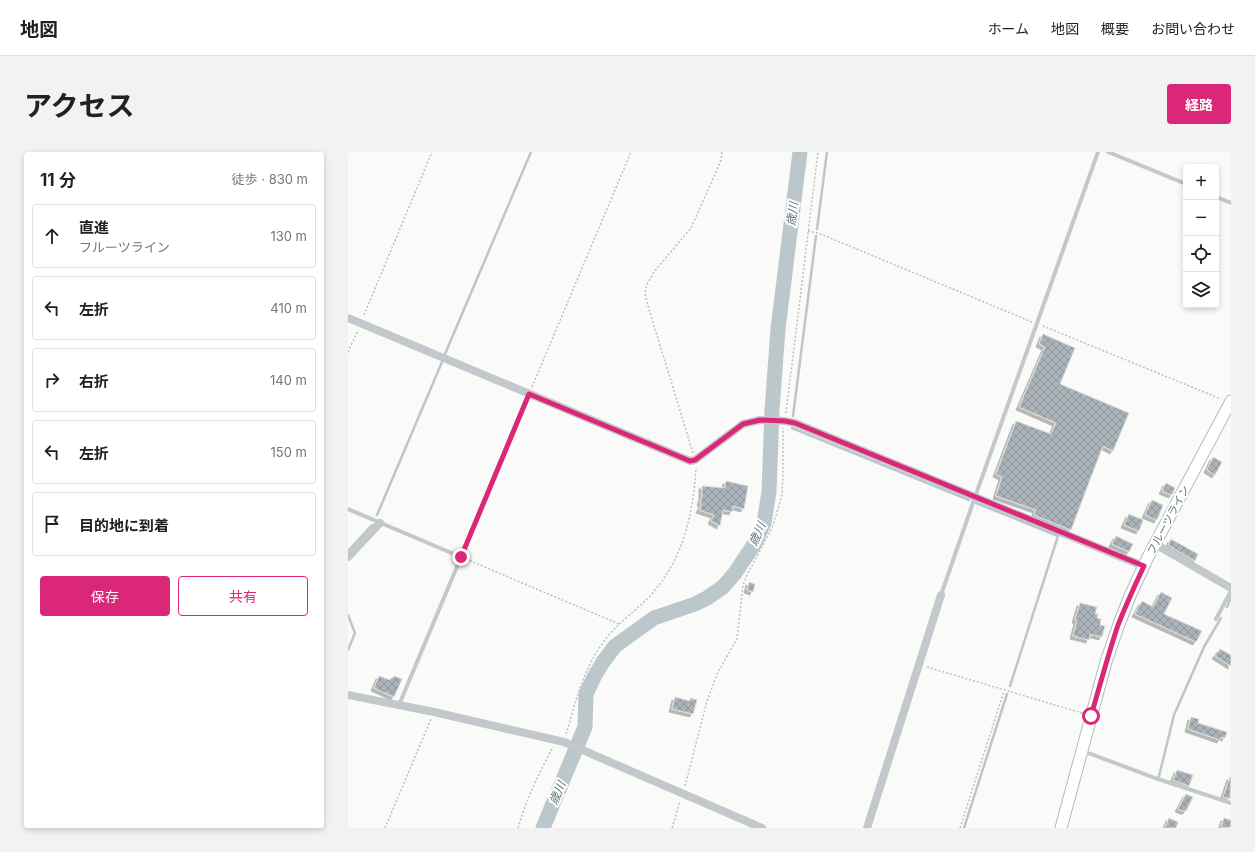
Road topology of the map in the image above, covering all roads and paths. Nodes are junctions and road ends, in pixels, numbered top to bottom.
1 (432, 152) edge
2 (631, 152) edge
3 (722, 152) edge
4 (818, 152) edge
5 (1098, 152) edge
6 (1108, 152) edge
7 (1183, 183) edge
8 (1219, 198) edge
9 (1231, 203) edge
10 (808, 231) junction
11 (348, 318) edge
12 (360, 323) junction
13 (1037, 324) junction
14 (348, 352) edge
15 (529, 394) junction
16 (1231, 401) edge
17 (785, 421) junction
18 (695, 460) junction
19 (975, 497) junction
20 (348, 509) edge
21 (380, 523) junction
22 (1155, 544) junction
23 (348, 557) edge
24 (461, 557) junction
25 (1144, 566) junction
26 (1231, 588) edge
27 (1231, 591) edge
28 (941, 595) joint
29 (1216, 619) dead end
30 (619, 624) junction
31 (919, 664) junction
32 (1004, 690) junction
33 (348, 695) edge
34 (399, 705) junction
35 (434, 712) junction
36 (1091, 716) junction
37 (563, 742) junction
38 (1082, 752) junction
39 (683, 793) junction
40 (1231, 803) edge
41 (385, 828) edge
42 (518, 828) edge
43 (672, 828) edge
44 (762, 828) edge
45 (867, 828) edge
46 (960, 828) edge
47 (1061, 828) edge

1 - 12 path
2 - 15 path
3 - 18 path
4 - 10 path
5 - 13 lane
6 - 7 lane
8 - 9 lane
10 - 13 path
10 - 17 path
11 - 12 street
12 - 14 path
12 - 15 street
13 - 16 path
13 - 19 lane
15 - 18 street
15 - 24 lane
16 - 22 street, フルーツライン
17 - 18 street
17 - 19 street
17 - 39 path
18 - 30 path
19 - 25 street
19 - 28 lane
20 - 21 lane
21 - 23 street
21 - 24 lane
22 - 25 street, フルーツライン
22 - 26 street
24 - 30 path
24 - 34 lane
25 - 36 street, フルーツライン
27 - 29 lane
28 - 31 street
30 - 37 path
31 - 32 path
31 - 45 street
32 - 36 path
32 - 46 path
33 - 34 street
34 - 35 street
35 - 37 street
35 - 41 path
36 - 38 street, フルーツライン
37 - 39 street
37 - 42 path
38 - 40 lane
38 - 47 street, フルーツライン
39 - 43 path
39 - 44 street

